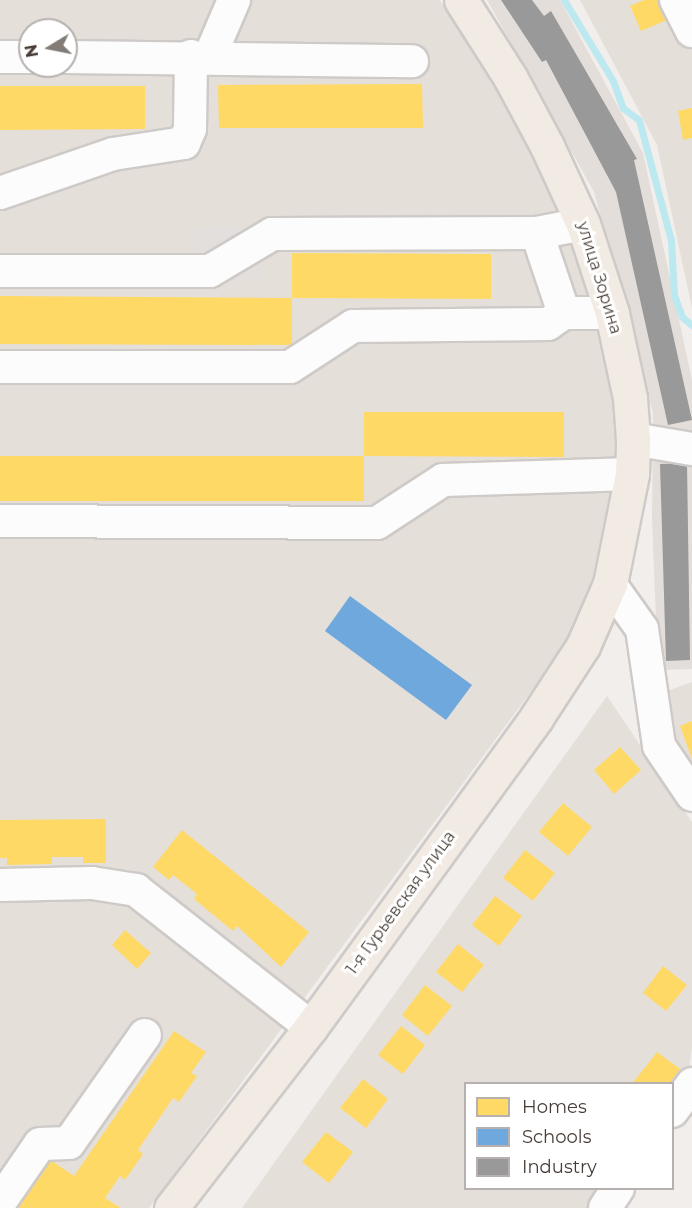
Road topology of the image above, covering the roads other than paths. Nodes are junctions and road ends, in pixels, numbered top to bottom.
1 (234, 0) edge
2 (461, 0) edge
3 (676, 0) edge
4 (692, 31) edge
5 (200, 56) junction
6 (0, 57) edge
7 (18, 57) edge
8 (78, 57) edge
9 (412, 61) dead end
10 (0, 193) edge
11 (583, 224) junction
12 (537, 233) junction
13 (0, 271) edge
14 (564, 313) junction
15 (612, 313) junction
16 (0, 367) edge
17 (633, 439) junction
18 (689, 449) edge
19 (632, 474) junction
20 (0, 521) edge
21 (610, 584) junction
22 (692, 795) edge
23 (0, 885) edge
24 (311, 1028) junction
25 (146, 1035) dead end
26 (692, 1084) edge
27 (674, 1109) edge
28 (617, 1190) edge
29 (0, 1202) edge
30 (171, 1208) edge
31 (605, 1208) edge

1 - 5 street
2 - 11 main road, улица Зорина
3 - 4 street
5 - 8 street
5 - 9 street
5 - 10 street
6 - 7 street
11 - 12 street
11 - 15 main road, улица Зорина
12 - 13 street
12 - 14 street
14 - 15 street
14 - 16 street
15 - 17 main road, улица Зорина
17 - 18 street
17 - 19 main road, улица Зорина
19 - 20 street
19 - 21 main road, улица Зорина
21 - 22 street
21 - 24 main road, 1-я Гурьевская улица
23 - 24 street
24 - 30 main road, 1-я Гурьевская улица
25 - 29 street
26 - 27 street
28 - 31 street

